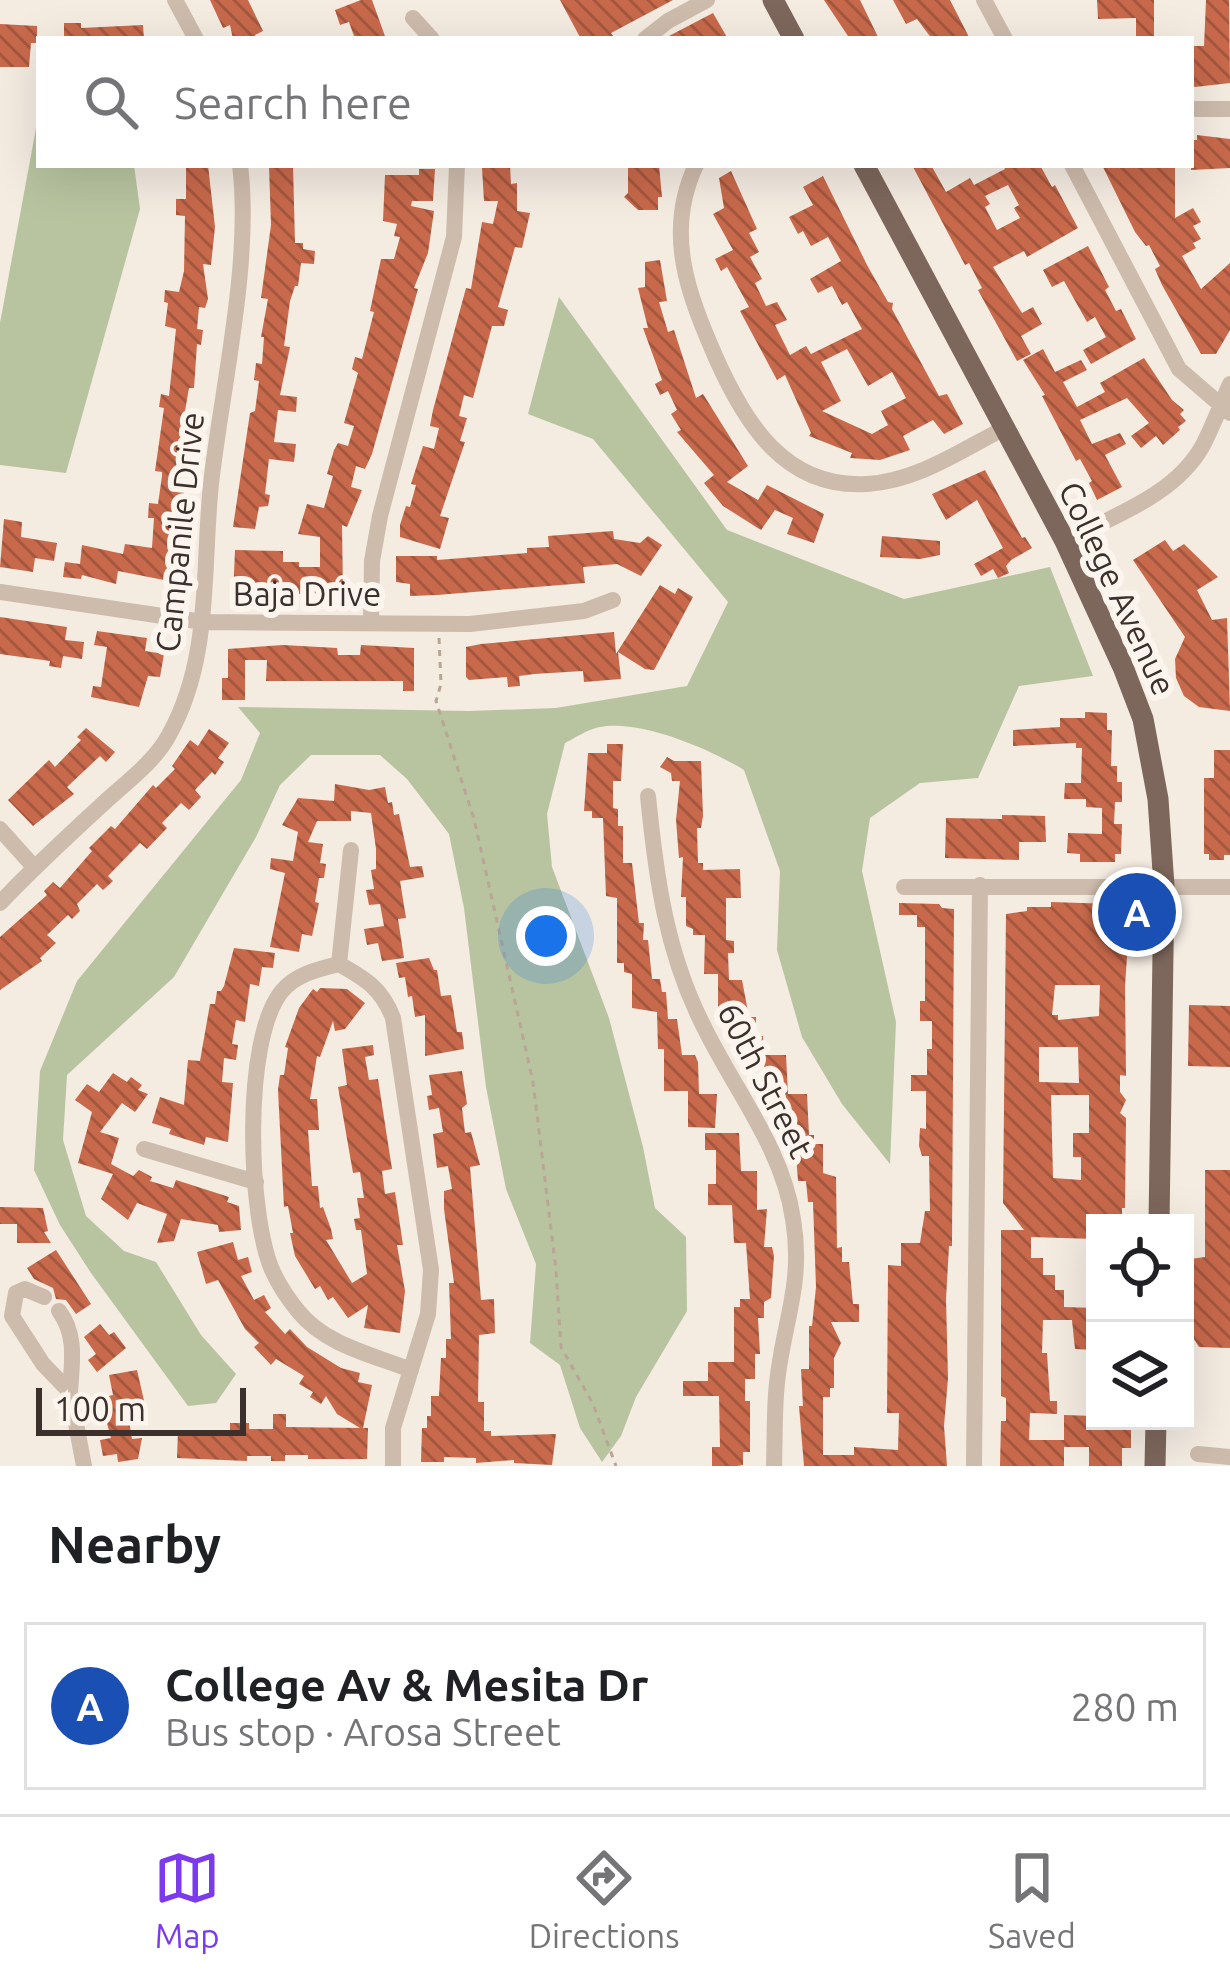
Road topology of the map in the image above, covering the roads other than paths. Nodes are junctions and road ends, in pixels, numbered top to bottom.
1 (175, 0) edge
2 (707, 0) edge
3 (773, 0) edge
4 (984, 0) edge
5 (413, 18) dead end
6 (194, 36) edge
7 (429, 36) edge
8 (649, 36) edge
9 (792, 36) edge
10 (1003, 36) edge
11 (1194, 109) edge
12 (1230, 109) edge
13 (240, 168) edge
14 (457, 168) edge
15 (696, 168) edge
16 (866, 168) edge
17 (1074, 168) edge
18 (1230, 384) edge
19 (1225, 410) edge
20 (1003, 429) junction
21 (1065, 541) junction
22 (0, 592) edge
23 (613, 600) dead end
24 (202, 622) junction
25 (371, 623) junction
26 (648, 796) dead end
27 (0, 830) edge
28 (351, 850) dead end
29 (34, 867) junction
30 (980, 885) junction
31 (904, 886) dead end
32 (1164, 886) junction
33 (1230, 887) edge
34 (0, 903) edge
35 (339, 964) junction
36 (144, 1148) dead end
37 (256, 1182) junction
38 (1159, 1214) edge
39 (44, 1297) dead end
40 (59, 1310) dead end
41 (411, 1370) junction
42 (70, 1391) junction
43 (1156, 1430) edge
44 (1198, 1454) dead end
45 (1230, 1457) edge
46 (84, 1466) edge
47 (393, 1466) edge
48 (774, 1466) edge
49 (974, 1466) edge
50 (1155, 1466) edge

1 - 6 street
2 - 8 street
3 - 9 main road
4 - 10 street
5 - 7 street
11 - 12 street
13 - 24 street, Campanile Drive
14 - 25 street
15 - 20 street
16 - 20 main road, College Avenue
17 - 19 street
18 - 19 street
19 - 21 street
20 - 21 main road, College Avenue
21 - 32 main road, College Avenue
22 - 24 street, Baja Drive
23 - 25 street, Baja Drive
24 - 25 street, Baja Drive
24 - 29 street, Campanile Drive
26 - 48 street, 60th Street
27 - 29 street
28 - 35 street
29 - 34 street, Campanile Drive
30 - 31 street
30 - 32 street
30 - 49 street
32 - 33 street
32 - 38 main road, College Avenue
35 - 37 street
35 - 41 street
36 - 37 street
37 - 41 street
39 - 42 street
40 - 42 street
41 - 47 street
42 - 46 street
43 - 50 main road
44 - 45 street

